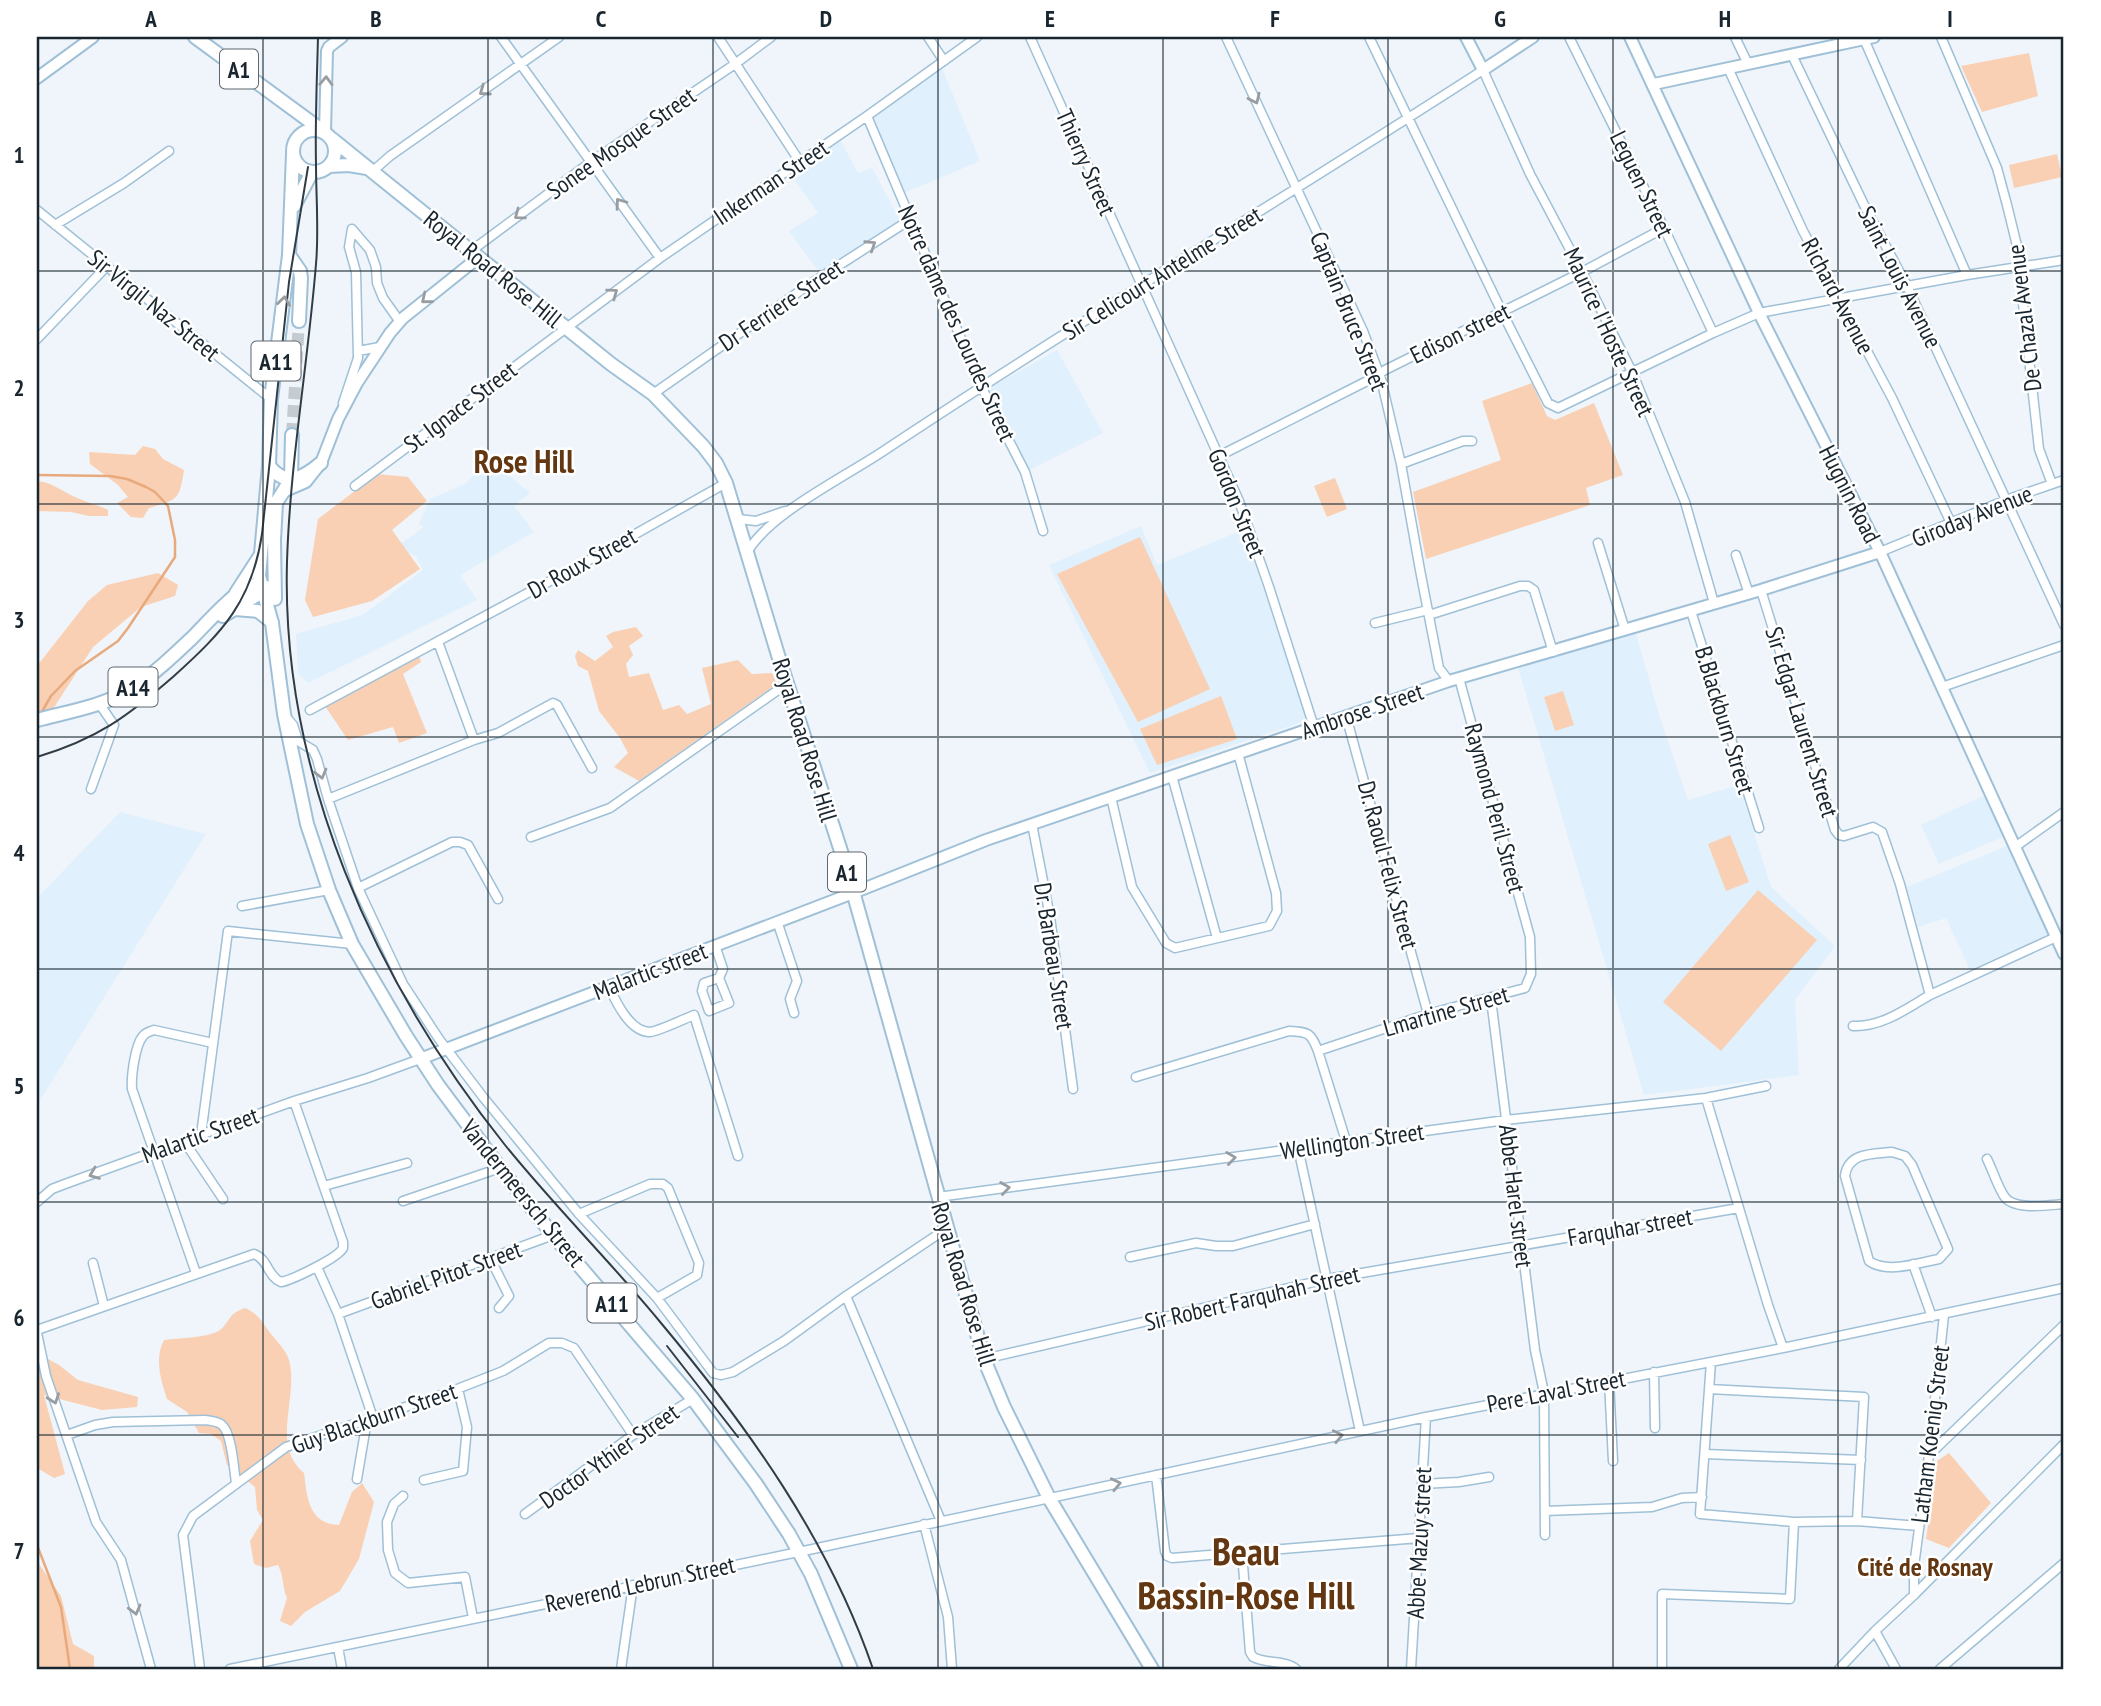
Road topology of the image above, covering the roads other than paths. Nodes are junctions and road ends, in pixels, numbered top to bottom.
1 (93, 37) edge
2 (195, 37) edge
3 (342, 37) edge
4 (501, 37) edge
5 (559, 37) edge
6 (718, 37) edge
7 (771, 37) edge
8 (928, 37) edge
9 (977, 37) edge
10 (1030, 37) edge
11 (1226, 37) edge
12 (1370, 37) edge
13 (1466, 37) edge
14 (1532, 37) edge
15 (1569, 37) edge
16 (1630, 37) edge
17 (1735, 37) edge
18 (1941, 37) edge
19 (1869, 38) edge
20 (1830, 41) edge
21 (1792, 55) junction
22 (944, 61) junction
23 (735, 64) junction
24 (1748, 64) junction
25 (521, 65) junction
26 (1728, 68) junction
27 (1483, 70) junction
28 (37, 78) edge
29 (1654, 84) junction
30 (282, 101) junction
31 (867, 116) junction
32 (1409, 118) junction
33 (327, 134) junction
34 (300, 135) junction
35 (169, 151) dead end
36 (293, 154) junction
37 (590, 162) junction
38 (800, 162) junction
39 (329, 166) junction
40 (372, 170) junction
41 (312, 172) junction
42 (1297, 189) junction
43 (37, 210) edge
44 (290, 213) junction
45 (911, 219) junction
46 (55, 225) junction
47 (1664, 228) junction
48 (475, 254) junction
49 (289, 255) junction
50 (660, 258) junction
51 (2064, 260) edge
52 (106, 267) junction
53 (2022, 267) junction
54 (1583, 272) junction
55 (1967, 275) junction
56 (1141, 286) junction
57 (1907, 286) junction
58 (1839, 297) junction
59 (1502, 312) junction
60 (1759, 313) junction
61 (299, 321) tunnel mouth
62 (400, 322) junction
63 (566, 327) junction
64 (1713, 333) junction
65 (37, 339) edge
66 (380, 347) junction
67 (358, 351) junction
68 (1379, 373) junction
69 (1633, 373) junction
70 (981, 386) junction
71 (653, 394) junction
72 (271, 399) junction
73 (338, 419) junction
74 (292, 435) tunnel mouth
75 (1472, 441) dead end
76 (1219, 456) junction
77 (321, 463) junction
78 (1401, 464) junction
79 (268, 466) junction
80 (291, 479) junction
81 (2064, 480) edge
82 (726, 483) junction
83 (2052, 484) junction
84 (355, 486) dead end
85 (283, 492) junction
86 (2006, 500) junction
87 (791, 510) junction
88 (738, 519) junction
89 (1951, 523) junction
90 (1043, 531) dead end
91 (274, 540) junction
92 (1598, 543) dead end
93 (748, 551) junction
94 (1880, 552) junction
95 (261, 554) junction
96 (1736, 555) dead end
97 (263, 588) junction
98 (1761, 590) junction
99 (1749, 594) junction
100 (275, 598) junction
101 (1714, 603) junction
102 (233, 604) junction
103 (1690, 611) junction
104 (1428, 612) junction
105 (272, 623) junction
106 (1375, 623) dead end
107 (2064, 625) edge
108 (1625, 630) junction
109 (438, 642) junction
110 (2064, 645) edge
111 (1553, 652) junction
112 (277, 676) junction
113 (1454, 680) junction
114 (788, 683) junction
115 (1942, 687) junction
116 (98, 702) junction
117 (310, 710) dead end
118 (284, 714) junction
119 (1346, 716) junction
120 (37, 720) edge
121 (1314, 727) junction
122 (474, 740) junction
123 (1238, 754) junction
124 (592, 768) dead end
125 (1172, 776) junction
126 (91, 789) dead end
127 (1111, 797) junction
128 (328, 799) junction
129 (2064, 812) edge
130 (1032, 824) junction
131 (1759, 828) dead end
132 (531, 837) dead end
133 (2015, 847) junction
134 (358, 888) junction
135 (330, 890) junction
136 (853, 893) junction
137 (498, 899) dead end
138 (242, 906) dead end
139 (777, 921) junction
140 (1530, 937) joint
141 (2056, 937) junction
142 (1217, 938) junction
143 (352, 944) junction
144 (715, 945) junction
145 (2064, 954) edge
146 (719, 978) junction
147 (609, 987) junction
148 (1930, 995) junction
149 (1491, 999) junction
150 (709, 1011) junction
151 (794, 1013) dead end
152 (1428, 1014) junction
153 (694, 1015) junction
154 (1853, 1026) dead end
155 (213, 1043) junction
156 (446, 1049) junction
157 (1318, 1051) junction
158 (420, 1059) junction
159 (1136, 1077) dead end
160 (1766, 1086) dead end
161 (1073, 1089) dead end
162 (1706, 1098) junction
163 (294, 1101) junction
164 (1506, 1120) junction
165 (201, 1135) junction
166 (184, 1141) junction
167 (1346, 1141) junction
168 (1298, 1148) junction
169 (154, 1151) junction
170 (738, 1156) dead end
171 (1987, 1159) dead end
172 (407, 1163) dead end
173 (500, 1168) junction
174 (324, 1186) junction
175 (938, 1197) junction
176 (223, 1199) dead end
177 (403, 1201) dead end
178 (37, 1202) edge
179 (2064, 1205) edge
180 (1739, 1208) junction
181 (579, 1214) junction
182 (1315, 1224) junction
183 (946, 1229) junction
184 (553, 1235) junction
185 (1522, 1246) junction
186 (1130, 1257) dead end
187 (491, 1258) junction
188 (93, 1263) dead end
189 (1913, 1264) junction
190 (317, 1267) junction
191 (196, 1273) junction
192 (1327, 1279) junction
193 (2064, 1289) edge
194 (846, 1296) junction
195 (657, 1298) junction
196 (104, 1306) junction
197 (499, 1307) dead end
198 (338, 1314) junction
199 (1944, 1315) junction
200 (1932, 1317) junction
201 (2064, 1325) edge
202 (37, 1331) edge
203 (1783, 1348) junction
204 (984, 1359) junction
205 (1710, 1362) junction
206 (1654, 1373) junction
207 (1609, 1381) junction
208 (458, 1389) junction
209 (1709, 1389) junction
210 (1544, 1393) junction
211 (693, 1399) junction
212 (1426, 1417) junction
213 (370, 1419) junction
214 (1655, 1428) dead end
215 (1360, 1431) junction
216 (67, 1435) junction
217 (633, 1436) junction
218 (2064, 1444) edge
219 (1705, 1454) junction
220 (1929, 1455) junction
221 (1861, 1460) junction
222 (1613, 1461) dead end
223 (1156, 1475) junction
224 (1489, 1477) dead end
225 (357, 1479) dead end
226 (424, 1480) dead end
227 (236, 1483) junction
228 (1422, 1484) junction
229 (403, 1496) dead end
230 (1702, 1497) junction
231 (1049, 1498) junction
232 (1545, 1511) junction
233 (525, 1514) dead end
234 (941, 1521) junction
235 (1857, 1521) junction
236 (1794, 1522) junction
237 (923, 1524) junction
238 (1919, 1526) junction
239 (1545, 1535) dead end
240 (1419, 1538) junction
241 (800, 1551) junction
242 (1242, 1553) junction
243 (2064, 1563) edge
244 (634, 1585) junction
245 (1914, 1595) junction
246 (473, 1618) junction
247 (1875, 1631) junction
248 (338, 1647) junction
249 (1293, 1667) edge
250 (151, 1669) edge
251 (200, 1669) edge
252 (230, 1669) edge
253 (342, 1669) edge
254 (621, 1669) edge
255 (851, 1669) edge
256 (952, 1669) edge
257 (1153, 1669) edge
258 (1411, 1669) edge
259 (1662, 1669) edge
260 (1839, 1669) edge
261 (1896, 1669) edge
262 (1940, 1669) edge

1 - 28 street
2 - 30 main road, Royal Road Rose Hill / A1
33 -> 3 street
4 - 25 street
5 - 25 street
6 - 23 street
7 - 23 street, Sonee Mosque Street
8 - 22 street
9 - 22 street, Inkerman Street
10 - 56 street, Thierry Street
11 -> 42 street, Captain Bruce Street
12 - 32 street
13 - 27 street
14 - 27 street, Sir Celicourt Antelme Street
15 - 47 street, Leguen Street
16 - 29 street, Hugnin Road
17 - 24 street
18 - 53 street, De Chazal Avenue
19 - 20 street
19 - 55 street
20 - 21 street
21 - 24 street
21 - 57 street, Saint Louis Avenue
22 - 31 street, Inkerman Street
23 - 37 street, Sonee Mosque Street
23 - 38 street
24 - 26 street
25 - 37 street
25 -> 40 street
26 - 29 street
26 - 58 street, Richard Avenue
27 - 32 street, Sir Celicourt Antelme Street
27 - 54 street, Maurice I'Hoste Street
29 - 60 street, Hugnin Road
30 - 33 main road, Royal Road Rose Hill / A1
30 - 34 main road, Royal Road Rose Hill / A1
31 - 38 street, Inkerman Street
31 - 45 street, Notre dame des Lourdes Street
32 - 42 street, Sir Celicourt Antelme Street
32 - 59 street
33 - 34 main road
33 - 39 main road
33 - 40 main road, Royal Road Rose Hill / A1
34 - 36 main road
35 - 46 street
36 - 41 main road
36 - 44 main road, A11
37 -> 48 street, Sonee Mosque Street
50 -> 37 street
38 - 50 street, Inkerman Street
39 - 40 main road
39 - 41 main road
40 - 48 main road, Royal Road Rose Hill / A1
41 - 44 main road, A11
42 - 56 street, Sir Celicourt Antelme Street
42 - 68 street, Captain Bruce Street
43 - 46 street, Sir Virgil Naz Street
44 - 49 main road, Vandermeersch Street / A11
45 - 70 street, Notre dame des Lourdes Street
71 -> 45 street, Dr Ferriere Street
46 - 52 street, Sir Virgil Naz Street
47 - 54 street, Edison street
47 - 64 street, Leguen Street
48 -> 62 street
48 - 63 main road, Royal Road Rose Hill / A1
49 - 61 main road, A11
72 -> 49 main road, Vandermeersch Street / A11
63 -> 50 street, Inkerman Street
51 - 53 street
52 - 65 street
52 - 72 street, Sir Virgil Naz Street
53 - 55 street
53 - 83 street, De Chazal Avenue
54 - 59 street, Edison street
54 - 69 street, Maurice I'Hoste Street
55 - 57 street
56 - 70 street, Sir Celicourt Antelme Street
56 - 76 street, Gordon Street
57 - 58 street
57 - 86 street, Saint Louis Avenue
58 - 60 street
58 - 89 street, Richard Avenue
59 - 68 street, Edison street
59 - 69 street
60 - 64 street
60 - 94 street, Hugnin Road
62 - 66 street
62 - 67 street
63 - 71 main road, Royal Road Rose Hill / A1
63 - 84 street, St. Ignace Street
64 - 69 street
66 - 67 street
66 - 73 street
67 - 73 street
68 - 76 street, Edison street
68 - 78 street, Captain Bruce Street
69 - 101 street, Maurice I'Hoste Street
70 - 87 street, Sir Celicourt Antelme Street
70 - 90 street, Notre dame des Lourdes Street
71 - 82 main road, Royal Road Rose Hill / A1
72 - 79 main road, Vandermeersch Street / A11
73 - 77 street
74 - 80 main road
75 - 78 street
76 - 121 street, Gordon Street
77 - 80 main road
77 - 85 street
78 - 104 street, Captain Bruce Street
79 - 80 main road
79 - 95 main road, Vandermeersch Street / A11
80 - 85 main road, Vandermeersch Street / A11
81 - 83 street, Giroday Avenue
82 - 88 main road, Royal Road Rose Hill / A1
82 - 109 street, Dr Roux Street
83 - 86 street, Giroday Avenue
85 - 91 main road, Vandermeersch Street / A11
86 - 89 street, Giroday Avenue
86 - 107 street, Saint Louis Avenue
87 - 88 street, Sir Celicourt Antelme Street
87 - 93 street, Sir Celicourt Antelme Street
88 - 93 main road, Royal Road Rose Hill / A1
89 - 94 street, Giroday Avenue
91 - 97 main road
91 - 100 main road, Vandermeersch Street / A11
92 - 108 street
93 - 114 main road, Royal Road Rose Hill / A1
94 - 98 street, Ambrose Street
94 - 115 street, Hugnin Road
95 - 97 main road, Vandermeersch Street / A11
95 - 102 main road
96 - 99 street
97 - 100 main road
97 - 102 main road, A14
97 - 105 main road, Vandermeersch Street / A11
98 - 99 street, Ambrose Street
98 - 148 street, Sir Edgar Laurent Street
99 - 101 street, Ambrose Street
100 - 112 main road, Vandermeersch Street / A11
101 - 103 street, Ambrose Street
102 - 105 main road
102 - 116 main road, A14
103 - 108 street, Ambrose Street
103 - 131 street, B.Blackburn Street
104 - 106 street
104 - 111 street
104 - 113 street, Captain Bruce Street
105 - 112 main road, Vandermeersch Street / A11
108 - 111 street, Ambrose Street
109 - 117 street, Dr Roux Street
109 - 122 street
110 - 115 street
111 - 113 street, Ambrose Street
112 - 118 main road, Vandermeersch Street / A11
113 - 119 street, Ambrose Street
113 - 140 street, Raymond Peril Street
114 - 132 street
114 - 136 main road, Royal Road Rose Hill / A1
115 - 133 street, Hugnin Road
116 - 120 main road, A14
116 - 126 street
118 -> 128 street
118 - 135 main road, Vandermeersch Street / A11
119 - 121 street, Ambrose Street
119 - 152 street, Dr. Raoul Felix Street
121 - 123 street, Ambrose Street
122 - 124 street
122 - 128 street
123 - 125 street, Ambrose Street
123 - 142 street
125 - 127 street, Ambrose Street
125 - 142 street
127 - 130 street, Ambrose Street
127 - 142 street
128 - 134 street
129 - 133 street
130 - 136 street, Ambrose Street
130 - 161 street, Dr. Barbeau Street
133 - 141 street, Hugnin Road
134 - 137 street
134 - 156 street
135 - 138 street
135 - 143 main road, Vandermeersch Street / A11
136 - 139 street, Malartic street
136 - 175 main road, Royal Road Rose Hill / A1
139 - 144 street, Malartic street
139 - 151 street
140 - 149 street, Lmartine Street
141 - 145 street, Hugnin Road
141 - 148 street
143 - 155 street
143 - 158 main road, Vandermeersch Street / A11
144 - 146 street
144 - 147 street, Malartic street
146 - 150 street
146 - 150 street
147 - 153 street
147 - 156 street, Malartic street
148 - 154 street
149 - 152 street, Lmartine Street
149 - 164 street, Abbe Harel street
150 - 153 street
152 - 157 street, Lmartine Street
153 - 170 street
155 - 165 street
155 - 169 street
156 - 158 street, Malartic street
156 - 181 street
157 - 159 street
157 - 167 street
158 - 163 street, Malartic Street
158 - 173 main road, Vandermeersch Street / A11
160 - 162 street, Wellington Street
162 - 164 street, Wellington Street
162 - 180 street
163 - 165 street, Malartic Street
163 - 174 street
164 - 167 street, Wellington Street
164 - 185 street, Abbe Harel street
165 - 166 street, Malartic Street
166 - 169 street, Malartic Street
166 - 176 street
167 - 168 street, Wellington Street
175 -> 168 street, Wellington Street
168 - 182 street
169 -> 178 street, Malartic Street
169 - 191 street
171 - 179 street
172 - 174 street
173 - 177 street
173 - 184 main road, Vandermeersch Street / A11
174 - 190 street
175 - 183 main road, Royal Road Rose Hill / A1
180 - 185 street, Farquhar street
180 - 203 street
181 - 195 street
181 - 195 street
182 - 186 street
182 - 192 street
183 - 194 street
183 - 204 main road, Royal Road Rose Hill / A1
184 - 187 street, Gabriel Pitot Street
184 - 211 main road, Vandermeersch Street / A11
185 - 192 street, Sir Robert Farquhah Street
185 - 210 street, Abbe Harel street
187 - 197 street
187 - 198 street, Gabriel Pitot Street
188 - 196 street
189 - 189 street
189 - 200 street
190 - 191 street
190 - 198 street
191 - 196 street
192 - 204 street, Sir Robert Farquhah Street
192 - 215 street
193 - 199 street, Pere Laval Street
194 - 195 street
194 - 234 street
196 - 202 street
198 - 213 street
199 - 200 street, Pere Laval Street
199 - 220 street, Latham Koenig Street
200 - 203 street, Pere Laval Street
201 - 220 street
202 -> 216 street
203 - 205 street, Pere Laval Street
204 - 231 main road, Royal Road Rose Hill / A1
205 - 206 street, Pere Laval Street
205 - 209 street
206 - 207 street, Pere Laval Street
206 - 214 street
207 - 210 street, Pere Laval Street
207 - 222 street
208 - 213 street, Guy Blackburn Street
208 - 217 street, Guy Blackburn Street
208 - 226 street
209 - 219 street
209 - 221 street
210 - 212 street, Pere Laval Street
210 - 232 street, Abbe Harel street
211 - 217 street, Doctor Ythier Street
211 - 241 main road, Vandermeersch Street / A11
212 - 215 street, Pere Laval Street
212 - 228 street, Abbe Mazuy street
213 - 225 street
213 - 227 street, Guy Blackburn Street
223 -> 215 street, Pere Laval Street
216 - 227 street
216 -> 250 street
217 - 233 street, Doctor Ythier Street
218 - 245 street
219 - 221 street
219 - 230 street
220 - 238 street, Latham Koenig Street
221 - 235 street
231 -> 223 street, Pere Laval Street
223 - 242 street
224 - 228 street
227 - 251 street, Guy Blackburn Street
228 - 240 street, Abbe Mazuy street
229 - 246 street
230 - 232 street
230 - 236 street
231 - 234 street, Reverend Lebrun Street
231 - 257 main road, Royal Road Rose Hill / A1
232 - 239 street, Abbe Harel street
234 - 237 street, Reverend Lebrun Street
235 - 236 street
235 - 238 street
236 - 259 street
237 - 241 street, Reverend Lebrun Street
237 - 256 street
238 - 245 street, Latham Koenig Street
240 - 242 street
240 - 258 street, Abbe Mazuy street
241 - 244 street, Reverend Lebrun Street
241 - 255 main road, Vandermeersch Street / A11
242 - 249 street
243 - 262 street
244 - 246 street, Reverend Lebrun Street
244 - 254 street
245 - 247 street
246 - 248 street, Reverend Lebrun Street
247 - 260 street
247 - 261 street
248 - 252 street, Reverend Lebrun Street
248 - 253 street

